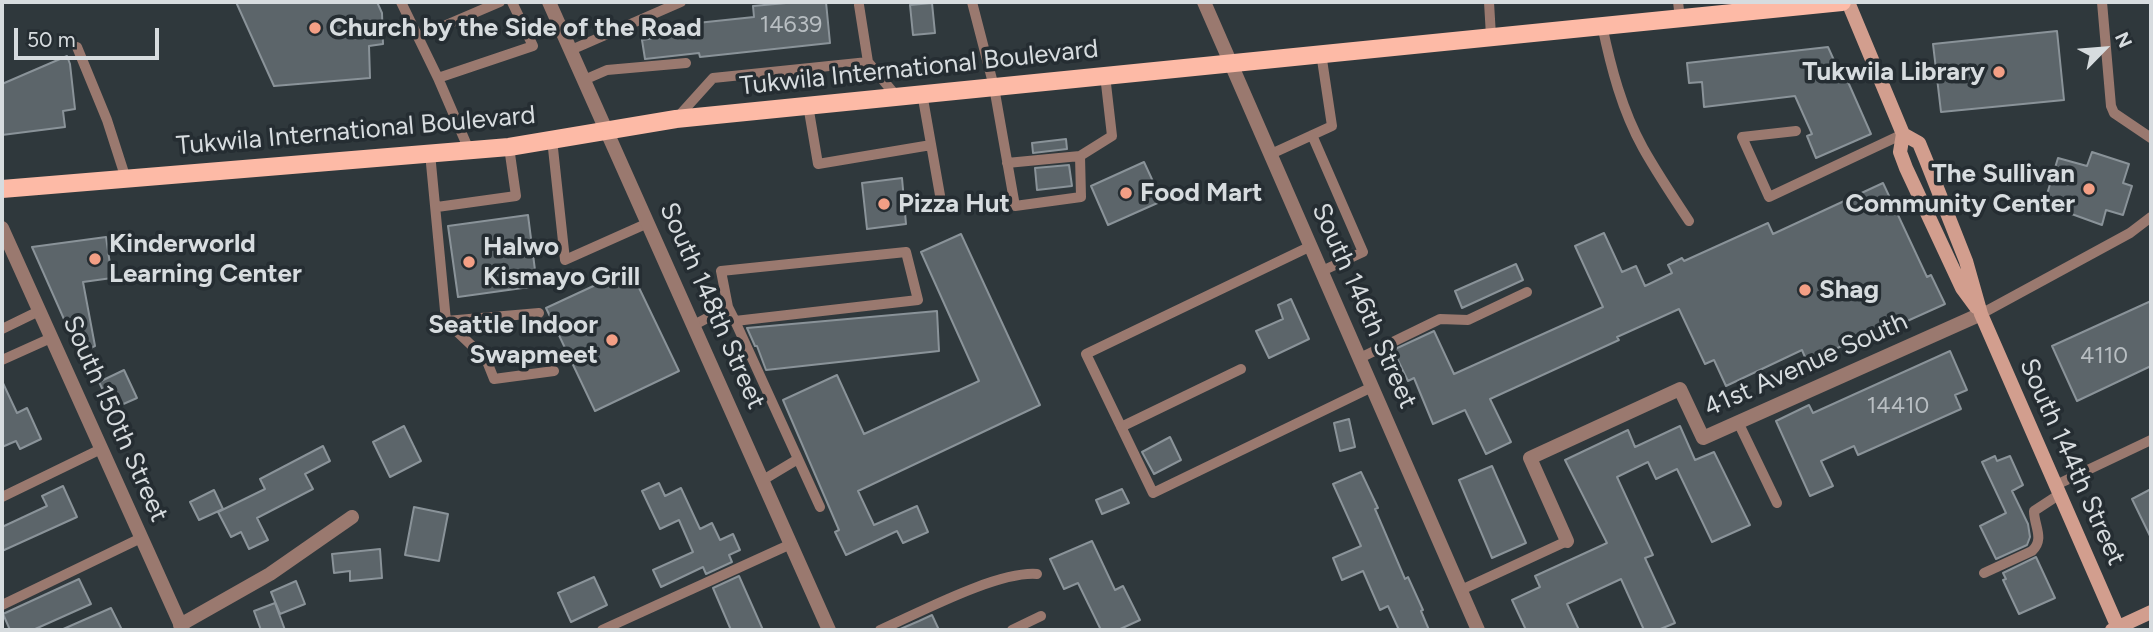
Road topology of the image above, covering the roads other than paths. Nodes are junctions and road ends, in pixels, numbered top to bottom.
1 (401, 2) edge
2 (500, 2) edge
3 (512, 2) edge
4 (549, 2) edge
5 (681, 2) edge
6 (972, 2) edge
7 (1204, 2) edge
8 (1489, 2) edge
9 (1842, 2) edge
10 (1848, 2) edge
11 (2102, 2) edge
12 (859, 5) dead end
13 (1750, 6) edge
14 (1679, 10) edge
15 (1602, 25) junction
16 (1491, 36) junction
17 (418, 37) junction
18 (77, 47) dead end
19 (571, 50) junction
20 (1321, 53) junction
21 (868, 62) junction
22 (1231, 62) junction
23 (686, 63) dead end
24 (1105, 75) junction
25 (438, 78) junction
26 (584, 80) junction
27 (994, 87) junction
28 (922, 93) junction
29 (897, 97) junction
30 (808, 105) junction
31 (676, 119) junction
32 (1796, 131) dead end
33 (607, 132) junction
34 (1903, 134) junction
35 (1312, 135) junction
36 (2151, 138) edge
37 (552, 139) junction
38 (931, 145) junction
39 (509, 146) junction
40 (469, 150) junction
41 (430, 153) junction
42 (1271, 155) junction
43 (1074, 156) junction
44 (1007, 163) junction
45 (126, 179) junction
46 (2, 189) edge
47 (941, 201) dead end
48 (437, 207) junction
49 (2151, 217) edge
50 (1689, 221) dead end
51 (649, 223) junction
52 (2, 228) edge
53 (1311, 246) junction
54 (1322, 271) junction
55 (1527, 292) dead end
56 (728, 307) junction
57 (39, 311) junction
58 (539, 313) dead end
59 (1980, 314) junction
60 (446, 321) junction
61 (734, 321) junction
62 (694, 325) junction
63 (2, 329) edge
64 (51, 338) junction
65 (1360, 358) junction
66 (2, 360) edge
67 (1241, 369) dead end
68 (554, 371) dead end
69 (1373, 387) junction
70 (1738, 422) junction
71 (1121, 427) junction
72 (2151, 440) edge
73 (101, 449) junction
74 (798, 459) junction
75 (763, 480) junction
76 (2058, 490) junction
77 (2, 497) edge
78 (1777, 502) dead end
79 (820, 507) dead end
80 (352, 517) dead end
81 (141, 538) junction
82 (1567, 541) joint
83 (791, 544) junction
84 (1984, 573) dead end
85 (1037, 575) dead end
86 (1461, 590) junction
87 (2, 605) edge
88 (2151, 612) edge
89 (1041, 616) dead end
90 (182, 627) edge
91 (2116, 629) edge
92 (602, 630) edge
93 (829, 630) edge
94 (880, 630) edge
95 (1012, 630) edge
96 (1478, 630) edge

1 - 17 lane
2 - 17 lane
3 - 25 lane
4 - 19 street, South 148th Street
5 - 19 lane
6 - 27 lane
7 - 22 street, South 146th Street
8 - 16 lane
9 - 13 main road, Tukwila International Boulevard
10 - 34 street, South 144th Street
11 - 36 lane
12 - 21 lane
13 - 14 main road, Tukwila International Boulevard
14 - 15 main road, Tukwila International Boulevard
15 - 16 main road, Tukwila International Boulevard
15 - 50 lane
16 - 20 main road, Tukwila International Boulevard
17 - 25 lane
18 - 45 lane
19 - 26 street, South 148th Street
20 - 22 main road, Tukwila International Boulevard
20 - 35 lane
21 - 29 lane
21 - 31 lane
22 - 24 main road, Tukwila International Boulevard
22 - 42 street, South 146th Street
23 - 26 lane
24 - 27 main road, Tukwila International Boulevard
24 - 43 lane
25 - 40 lane
26 - 33 street, South 148th Street
27 - 28 main road, Tukwila International Boulevard
27 - 44 lane
28 - 29 main road, Tukwila International Boulevard
28 - 38 lane
29 - 30 main road, Tukwila International Boulevard
30 - 31 main road, Tukwila International Boulevard
30 - 38 lane
31 - 33 main road, Tukwila International Boulevard
32 - 34 lane
33 - 37 main road, Tukwila International Boulevard
33 - 51 street, South 148th Street
34 - 59 street, South 144th Street
34 - 59 street, South 144th Street
35 - 42 lane
35 - 54 lane
37 - 39 main road, Tukwila International Boulevard
37 - 51 lane
38 - 47 lane
39 - 40 main road, Tukwila International Boulevard
39 - 48 lane
40 - 41 main road, Tukwila International Boulevard
41 - 45 main road, Tukwila International Boulevard
41 - 48 lane
42 - 53 street, South 146th Street
43 - 44 lane
43 - 44 lane
45 - 46 main road, Tukwila International Boulevard
48 - 60 lane
49 - 59 lane
51 - 62 street, South 148th Street
52 - 57 street, South 150th Street
53 - 54 street, South 146th Street
53 - 71 lane
54 - 65 street, South 146th Street
55 - 65 lane
56 - 61 lane
56 - 61 lane
56 - 62 lane
57 - 63 lane
57 - 64 street, South 150th Street
58 - 60 lane
59 - 70 street, 41st Avenue South
59 - 76 street, South 144th Street
60 - 68 lane
61 - 74 lane
62 - 75 street, South 148th Street
64 - 66 lane
64 - 73 street, South 150th Street
65 - 69 street, South 146th Street
67 - 71 lane
69 - 71 lane
69 - 86 street, South 146th Street
70 - 78 lane
70 - 82 street, 41st Avenue South
72 - 76 lane
73 - 77 lane
73 - 81 street, South 150th Street
74 - 75 lane
74 - 79 lane
75 - 83 street, South 148th Street
76 - 84 lane
76 - 91 street, South 144th Street
80 - 90 street
81 - 87 lane
81 - 90 street, South 150th Street
82 - 86 lane
83 - 92 lane
83 - 93 street, South 148th Street
85 - 94 lane
86 - 96 street, South 146th Street
88 - 91 street
89 - 95 lane

